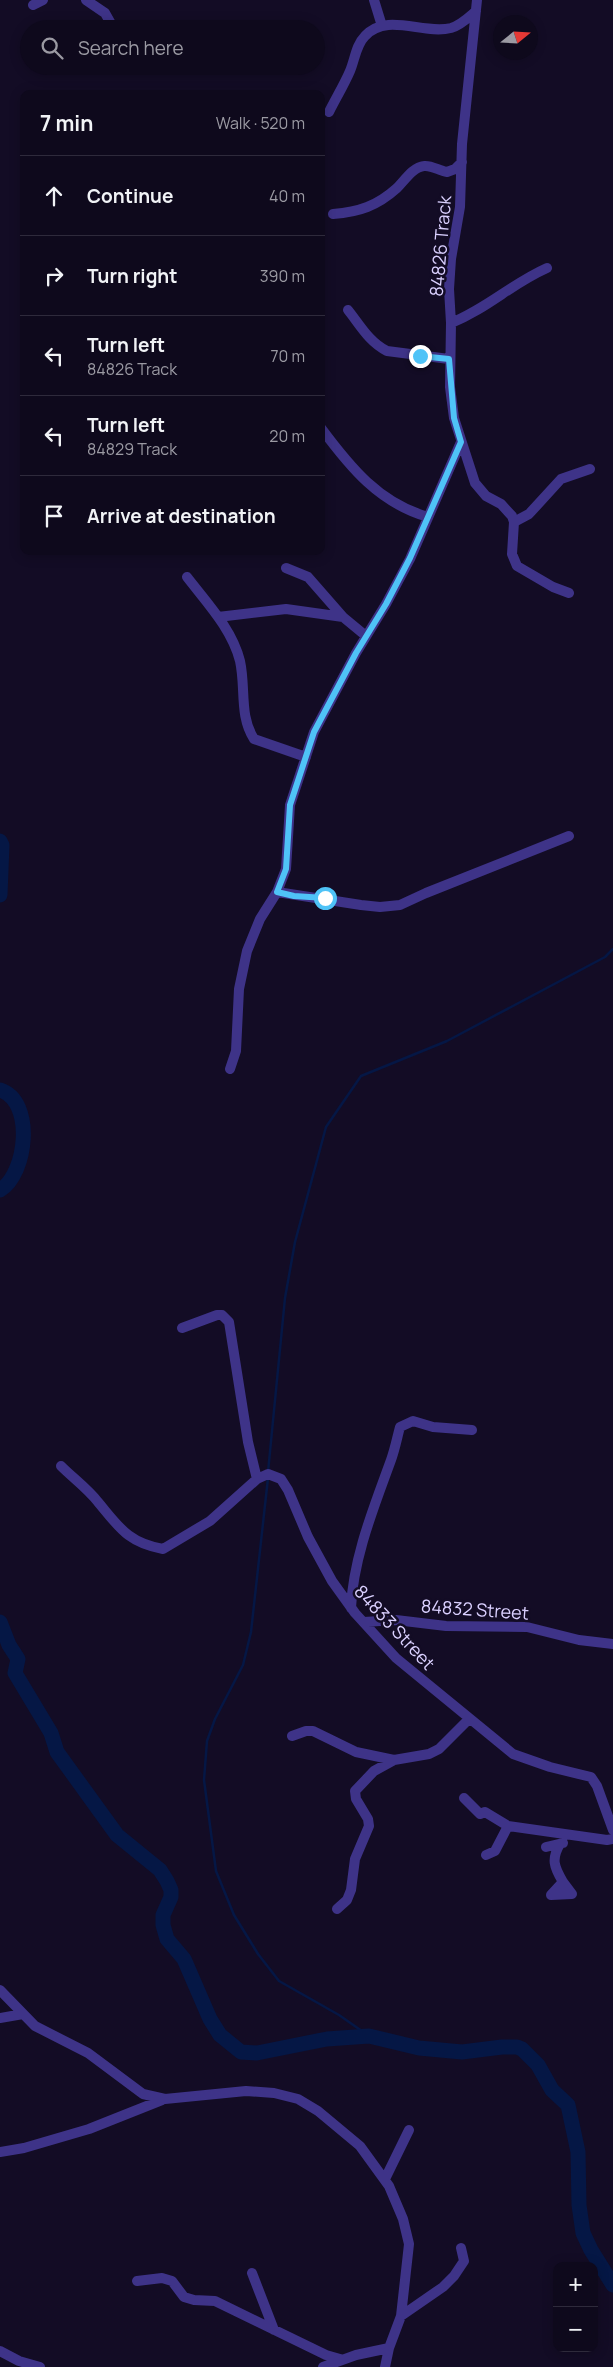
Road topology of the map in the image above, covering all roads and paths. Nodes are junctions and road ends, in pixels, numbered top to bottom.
1 (44, 0) edge
2 (86, 0) edge
3 (374, 0) edge
4 (33, 5) dead end
5 (476, 5) edge
6 (109, 20) edge
7 (382, 26) junction
8 (328, 112) dead end
9 (462, 162) junction
10 (333, 214) dead end
11 (546, 268) dead end
12 (348, 310) dead end
13 (451, 323) junction
14 (449, 359) junction
15 (325, 433) edge
16 (461, 442) junction
17 (590, 469) dead end
18 (428, 517) junction
19 (514, 522) junction
20 (286, 568) dead end
21 (187, 578) dead end
22 (568, 593) dead end
23 (218, 617) junction
24 (343, 618) junction
25 (366, 636) junction
26 (306, 757) junction
27 (569, 836) dead end
28 (277, 892) junction
29 (230, 1069) dead end
30 (182, 1328) dead end
31 (472, 1430) dead end
32 (61, 1466) dead end
33 (257, 1478) junction
34 (351, 1608) junction
35 (364, 1622) junction
36 (613, 1644) edge
37 (469, 1719) junction
38 (292, 1736) dead end
39 (394, 1760) junction
40 (464, 1798) dead end
41 (508, 1826) junction
42 (613, 1830) edge
43 (574, 1836) junction
44 (613, 1839) edge
45 (560, 1844) junction
46 (546, 1847) dead end
47 (486, 1855) dead end
48 (563, 1882) dead end
49 (337, 1909) dead end
50 (0, 1990) edge
51 (23, 2014) junction
52 (0, 2018) edge
53 (165, 2099) junction
54 (409, 2130) dead end
55 (0, 2152) edge
56 (385, 2179) junction
57 (461, 2248) dead end
58 (252, 2273) dead end
59 (138, 2281) dead end
60 (401, 2316) junction
61 (274, 2330) junction
62 (389, 2348) junction
63 (0, 2351) edge
64 (340, 2360) junction
65 (40, 2367) edge
66 (323, 2367) edge
67 (385, 2367) edge

1 - 4 street
2 - 6 street
3 - 7 street
5 - 7 street
5 - 9 street, 84826 Track
7 - 8 street
9 - 10 street
9 - 13 street, 84826 Track
11 - 13 street
12 - 14 street
13 - 14 street, 84826 Track
14 - 16 street, 84826 Track
15 - 18 street
16 - 18 street
16 - 19 street, 84826 Track
17 - 19 street
18 - 25 street
19 - 22 street
20 - 24 street
21 - 23 street
23 - 24 street
23 - 26 street
24 - 25 street
25 - 26 street
26 - 28 street
27 - 28 street
28 - 29 street
30 - 33 street
31 - 34 street
32 - 33 street
33 - 34 street, 84833 Street
34 - 35 street, 84833 Street
35 - 36 street, 84832 Street
35 - 37 street, 84833 Street
37 - 39 street
37 - 42 street, 84833 Street
38 - 39 street
39 - 49 street
40 - 41 street
41 - 43 street
41 - 47 street
43 - 44 street
43 - 45 street
45 - 46 street
45 - 48 street
50 - 51 street
51 - 52 street
51 - 53 street
53 - 55 street
53 - 56 street
54 - 56 street
56 - 60 street
57 - 60 street
58 - 61 street
59 - 61 street
60 - 62 street
61 - 64 street
62 - 64 street
62 - 67 street
63 - 65 street
64 - 66 street

